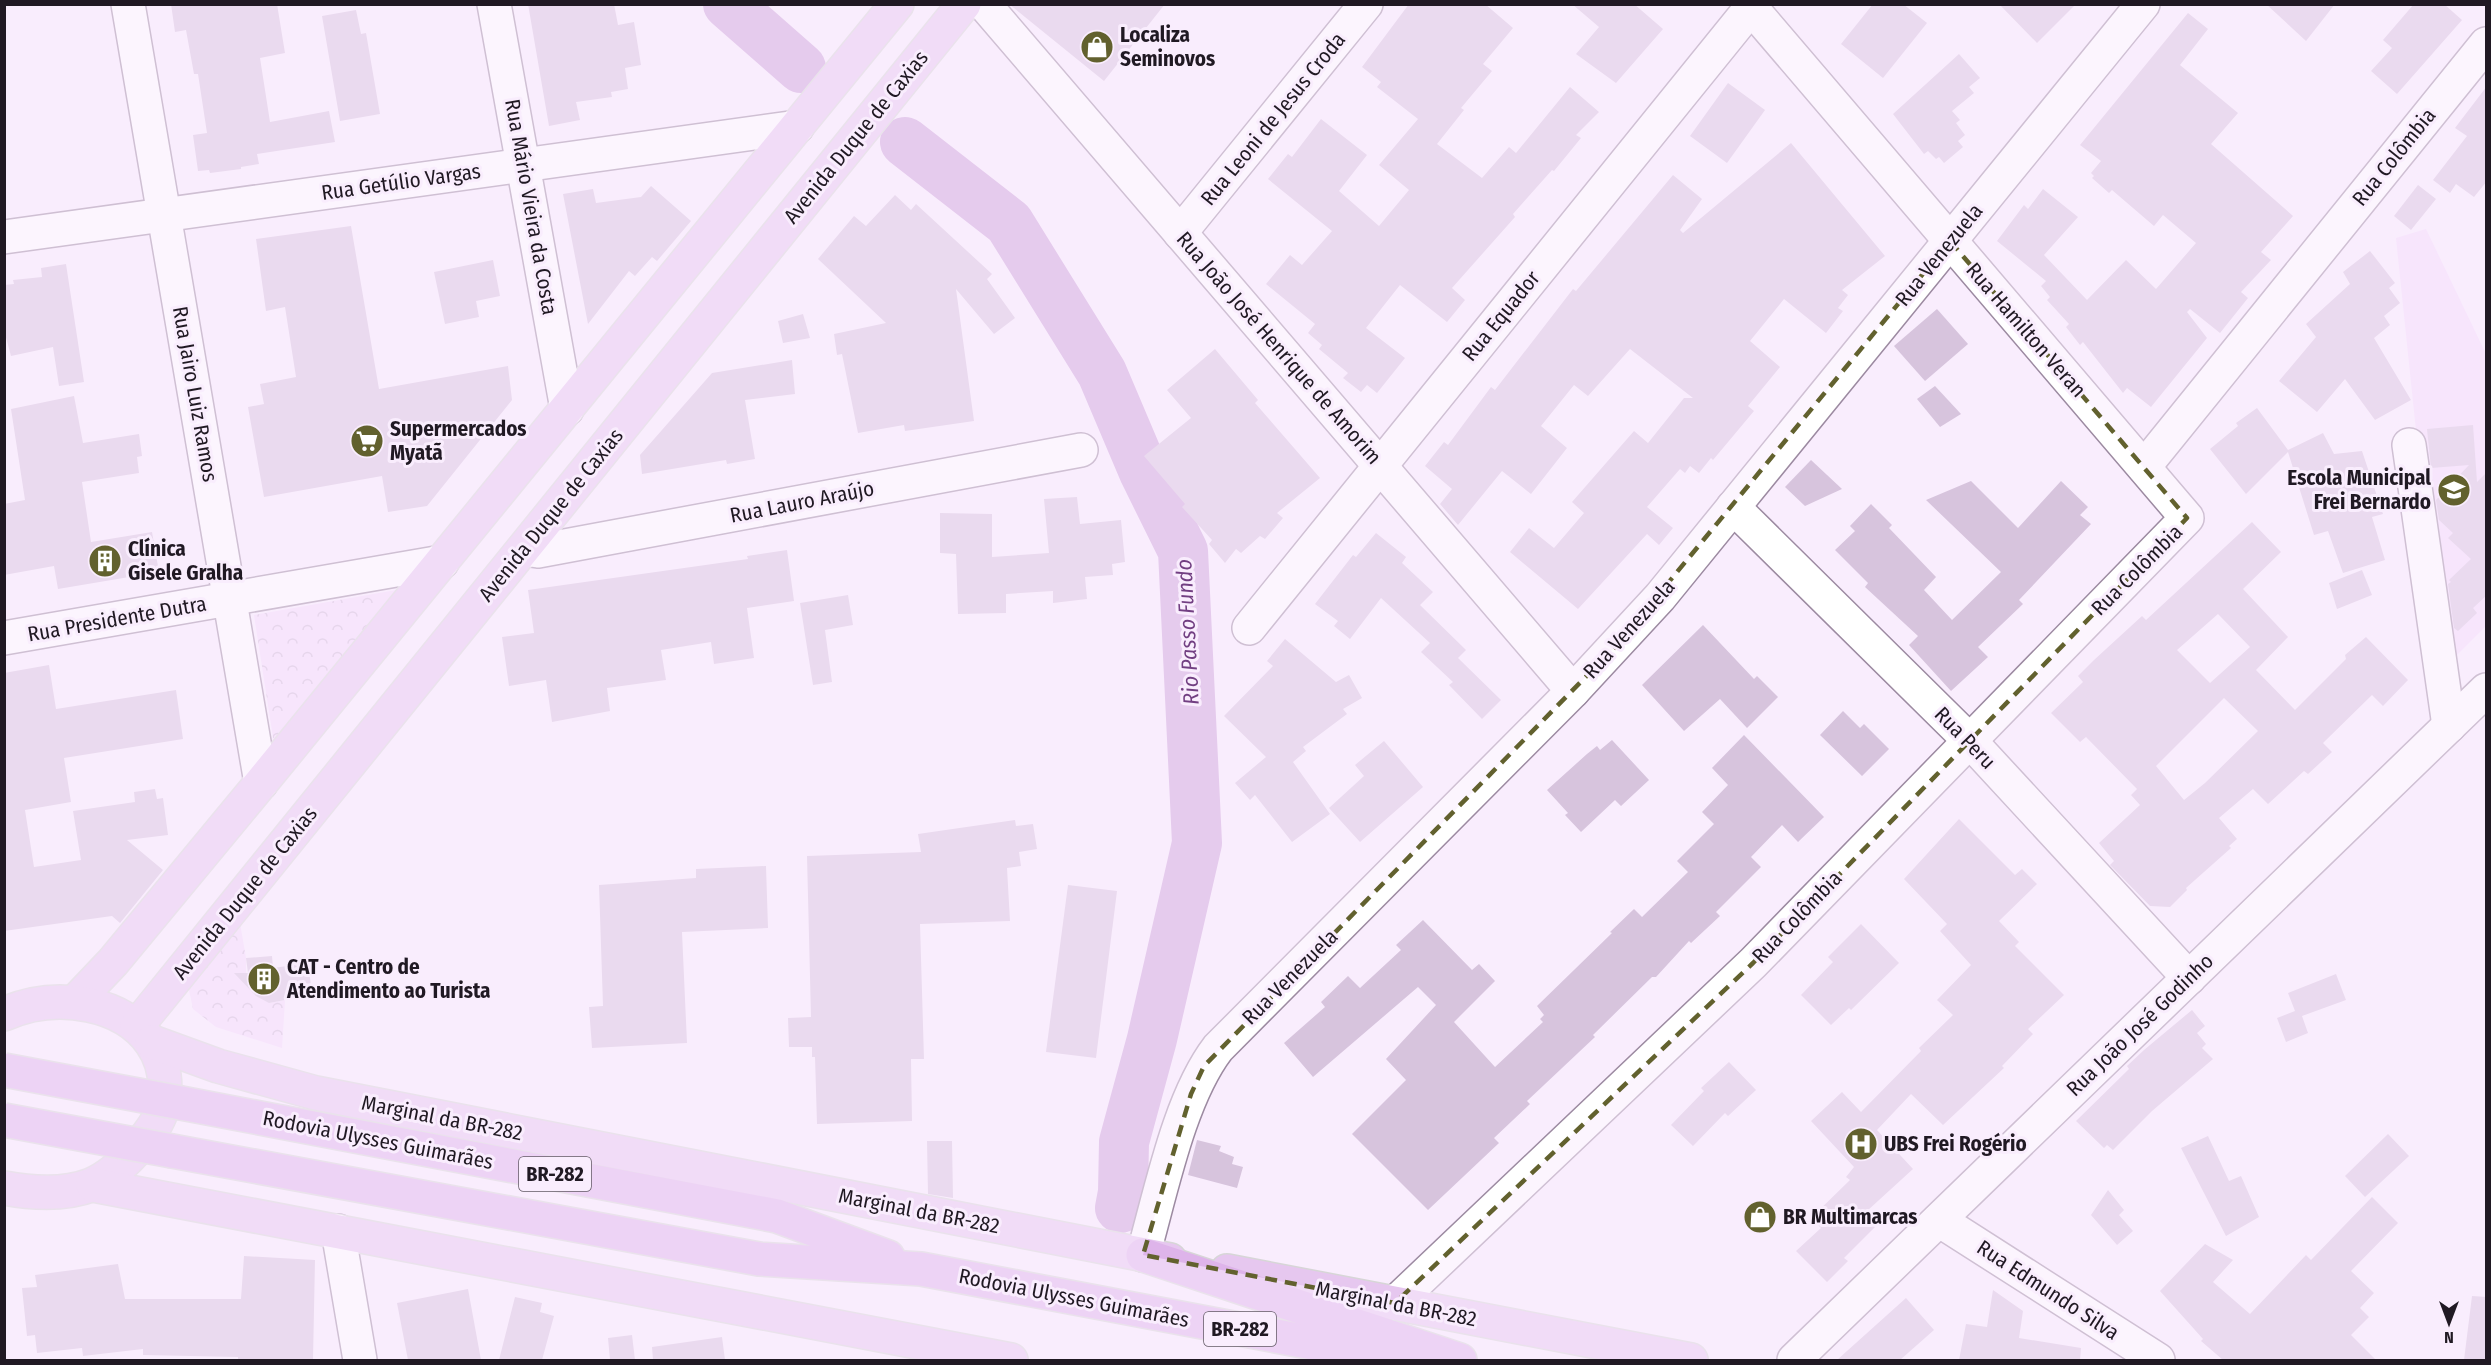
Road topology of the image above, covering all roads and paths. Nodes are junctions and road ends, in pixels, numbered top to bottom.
1 (128, 4) edge
2 (494, 4) edge
3 (897, 4) edge
4 (964, 4) edge
5 (984, 4) edge
6 (1366, 4) edge
7 (2143, 4) edge
8 (1751, 6) edge
9 (2487, 44) edge
10 (797, 127) junction
11 (523, 165) junction
12 (164, 215) junction
13 (1180, 233) junction
14 (4, 237) edge
15 (1950, 241) junction
16 (567, 409) junction
17 (2409, 445) dead end
18 (1080, 450) dead end
19 (1380, 466) junction
20 (2144, 467) junction
21 (1733, 507) junction
22 (2187, 518) joint
23 (524, 549) junction
24 (442, 562) junction
25 (230, 599) junction
26 (1249, 628) dead end
27 (4, 638) edge
28 (2487, 690) edge
29 (1573, 691) junction
30 (2449, 726) junction
31 (1969, 740) junction
32 (261, 783) junction
33 (2189, 978) junction
34 (75, 1002) junction
35 (4, 1014) edge
36 (145, 1034) junction
37 (4, 1070) edge
38 (4, 1120) edge
39 (93, 1185) junction
40 (9, 1193) edge
41 (1939, 1220) junction
42 (338, 1231) junction
43 (1143, 1255) junction
44 (921, 1269) junction
45 (1395, 1304) junction
46 (995, 1359) edge
47 (360, 1360) edge
48 (1403, 1360) edge
49 (1460, 1360) edge
50 (1691, 1360) edge
51 (1794, 1360) edge
52 (2158, 1360) edge

1 - 12 street, Rua Jairo Luiz Ramos
2 - 11 street, Rua Mário Vieira da Costa
3 - 10 main road
4 - 23 main road, Avenida Duque de Caxias
5 - 13 street, Rua João José Henrique de Amorim
6 - 13 street, Rua Leoni de Jesus Croda
7 - 15 street, Rua Venezuela
8 - 15 street, Rua Hamilton Veran
8 - 19 street, Rua Equador
9 - 20 street, Rua Colômbia
10 - 11 street, Rua Getúlio Vargas
10 - 16 main road
11 - 12 street, Rua Getúlio Vargas
11 - 16 street, Rua Mário Vieira da Costa
12 - 14 street, Rua Getúlio Vargas
12 - 25 street, Rua Jairo Luiz Ramos
13 - 19 street, Rua João José Henrique de Amorim
15 - 20 street, Rua Hamilton Veran
15 - 21 street, Rua Venezuela
16 - 24 main road
17 - 30 street
18 - 23 street, Rua Lauro Araújo
19 - 26 street, Rua Equador
19 - 29 street, Rua João José Henrique de Amorim
20 - 22 street, Rua Hamilton Veran
21 - 29 street, Rua Venezuela
21 - 31 street, Rua Peru
22 - 31 street, Rua Colômbia
23 - 36 main road, Avenida Duque de Caxias
24 - 25 street, Rua Presidente Dutra
24 - 32 main road
25 - 27 street, Rua Presidente Dutra
25 - 32 street, Rua Jairo Luiz Ramos
28 - 30 street, Rua João José Godinho
29 - 43 street, Rua Venezuela
30 - 33 street, Rua João José Godinho
31 - 33 street, Rua Peru
31 - 45 street, Rua Colômbia
32 - 34 main road
33 - 41 street, Rua João José Godinho
34 - 35 main road, Marginal da BR-282
34 - 36 main road, Marginal da BR-282
36 - 39 main road
36 - 43 main road, Marginal da BR-282
37 - 44 highway, Rodovia Ulysses Guimarães / BR-282, bridge
38 - 44 highway, Rodovia Ulysses Guimarães / BR-282, bridge
39 - 40 main road
39 - 42 main road
41 - 51 street, Rua João José Godinho
41 - 52 street, Rua Edmundo Silva
42 - 46 main road
42 - 47 street
43 - 45 main road, Marginal da BR-282
43 - 49 highway
44 - 48 highway, Rodovia Ulysses Guimarães / BR-282
45 - 50 main road, Marginal da BR-282

